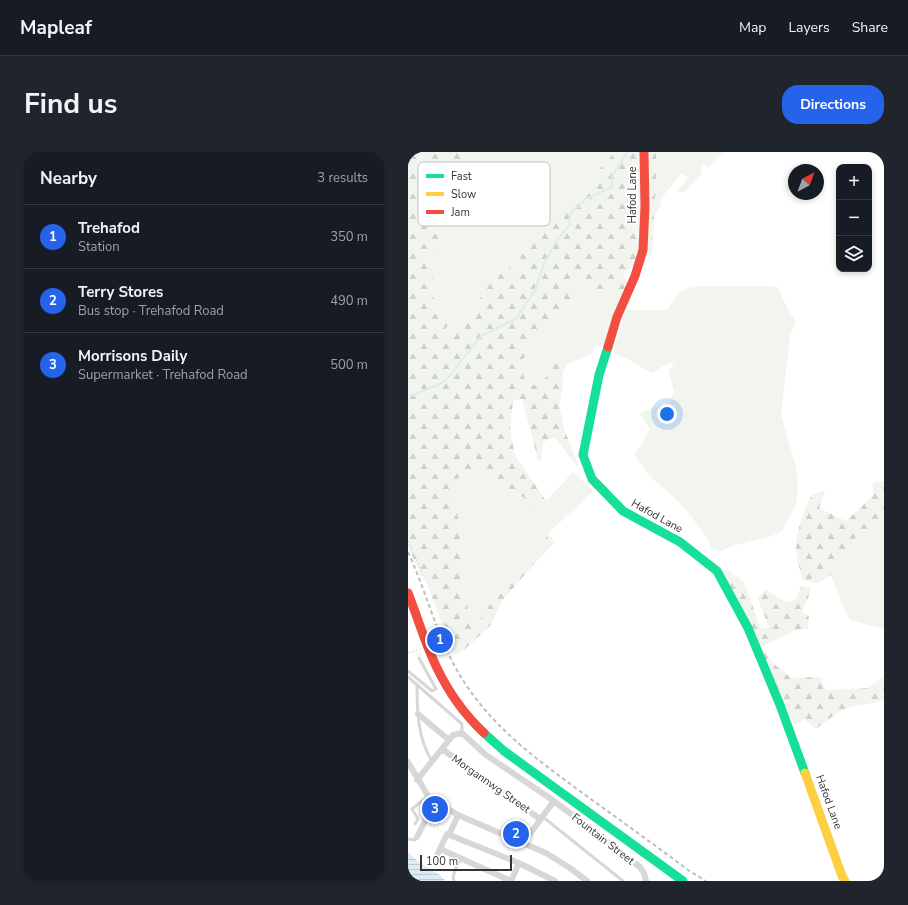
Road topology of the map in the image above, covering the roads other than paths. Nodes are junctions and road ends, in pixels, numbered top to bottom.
1 (644, 152) edge
2 (408, 593) edge
3 (419, 658) dead end
4 (408, 671) edge
5 (408, 677) edge
6 (417, 686) junction
7 (418, 714) junction
8 (462, 733) junction
9 (450, 740) junction
10 (442, 749) junction
11 (432, 761) junction
12 (408, 762) edge
13 (417, 780) junction
14 (428, 796) junction
15 (435, 801) junction
16 (554, 801) junction
17 (458, 815) junction
18 (541, 818) junction
19 (415, 824) dead end
20 (448, 835) junction
21 (417, 837) joint
22 (408, 838) edge
23 (524, 842) junction
24 (440, 849) junction
25 (461, 859) junction
26 (434, 862) dead end
27 (519, 863) junction
28 (454, 881) edge
29 (511, 881) edge
30 (555, 881) edge
31 (587, 881) edge
32 (622, 881) edge
33 (646, 881) edge
34 (683, 881) edge
35 (845, 881) edge

1 - 35 street, Hafod Lane
2 - 34 street
3 - 4 lane
5 - 6 lane
6 - 7 lane
6 - 8 lane
7 - 9 street
7 - 11 lane
8 - 9 street
8 - 16 street, Fountain Street
9 - 10 street
10 - 11 street
10 - 18 street, Morgannwg Street
11 - 13 street
12 - 13 street
13 - 14 street
14 - 15 street
14 - 19 lane
15 - 17 street
15 - 21 street
16 - 18 street
16 - 33 street, Fountain Street
17 - 20 street
17 - 23 street
18 - 23 street
18 - 32 lane
20 - 24 street
20 - 27 street
21 - 22 lane
23 - 31 street
24 - 25 street
24 - 26 street
25 - 28 lane
25 - 29 street
27 - 29 street
27 - 30 street

